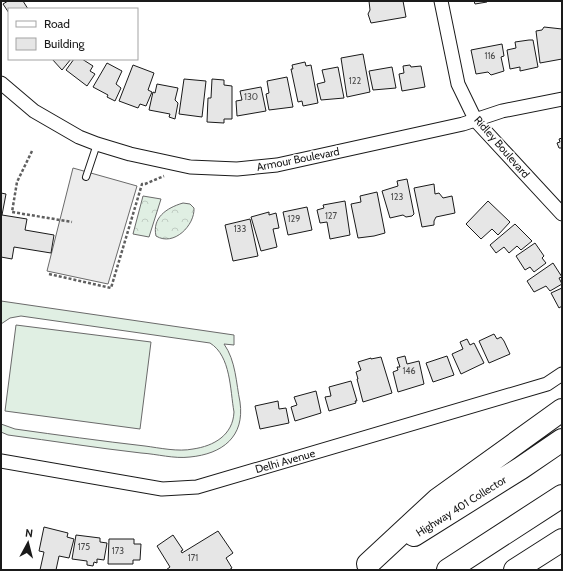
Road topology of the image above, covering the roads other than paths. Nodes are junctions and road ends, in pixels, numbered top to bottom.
1 (441, 1) edge
2 (1, 83) edge
3 (562, 99) edge
4 (476, 121) junction
5 (97, 144) junction
6 (86, 177) dead end
7 (562, 214) edge
8 (562, 374) edge
9 (562, 410) edge
10 (562, 440) edge
11 (1, 461) edge
12 (562, 496) edge
13 (562, 540) edge
14 (363, 567) edge
15 (448, 570) edge
16 (515, 570) edge

1 - 4 street, Ridley Boulevard
2 - 5 street, Armour Boulevard
3 - 4 street, Armour Boulevard
4 - 5 street, Armour Boulevard
4 - 7 street, Ridley Boulevard
5 - 6 lane
8 - 11 street, Delhi Avenue
9 - 14 highway
10 - 14 highway, Highway 401 Collector
12 - 15 highway
13 - 16 highway

